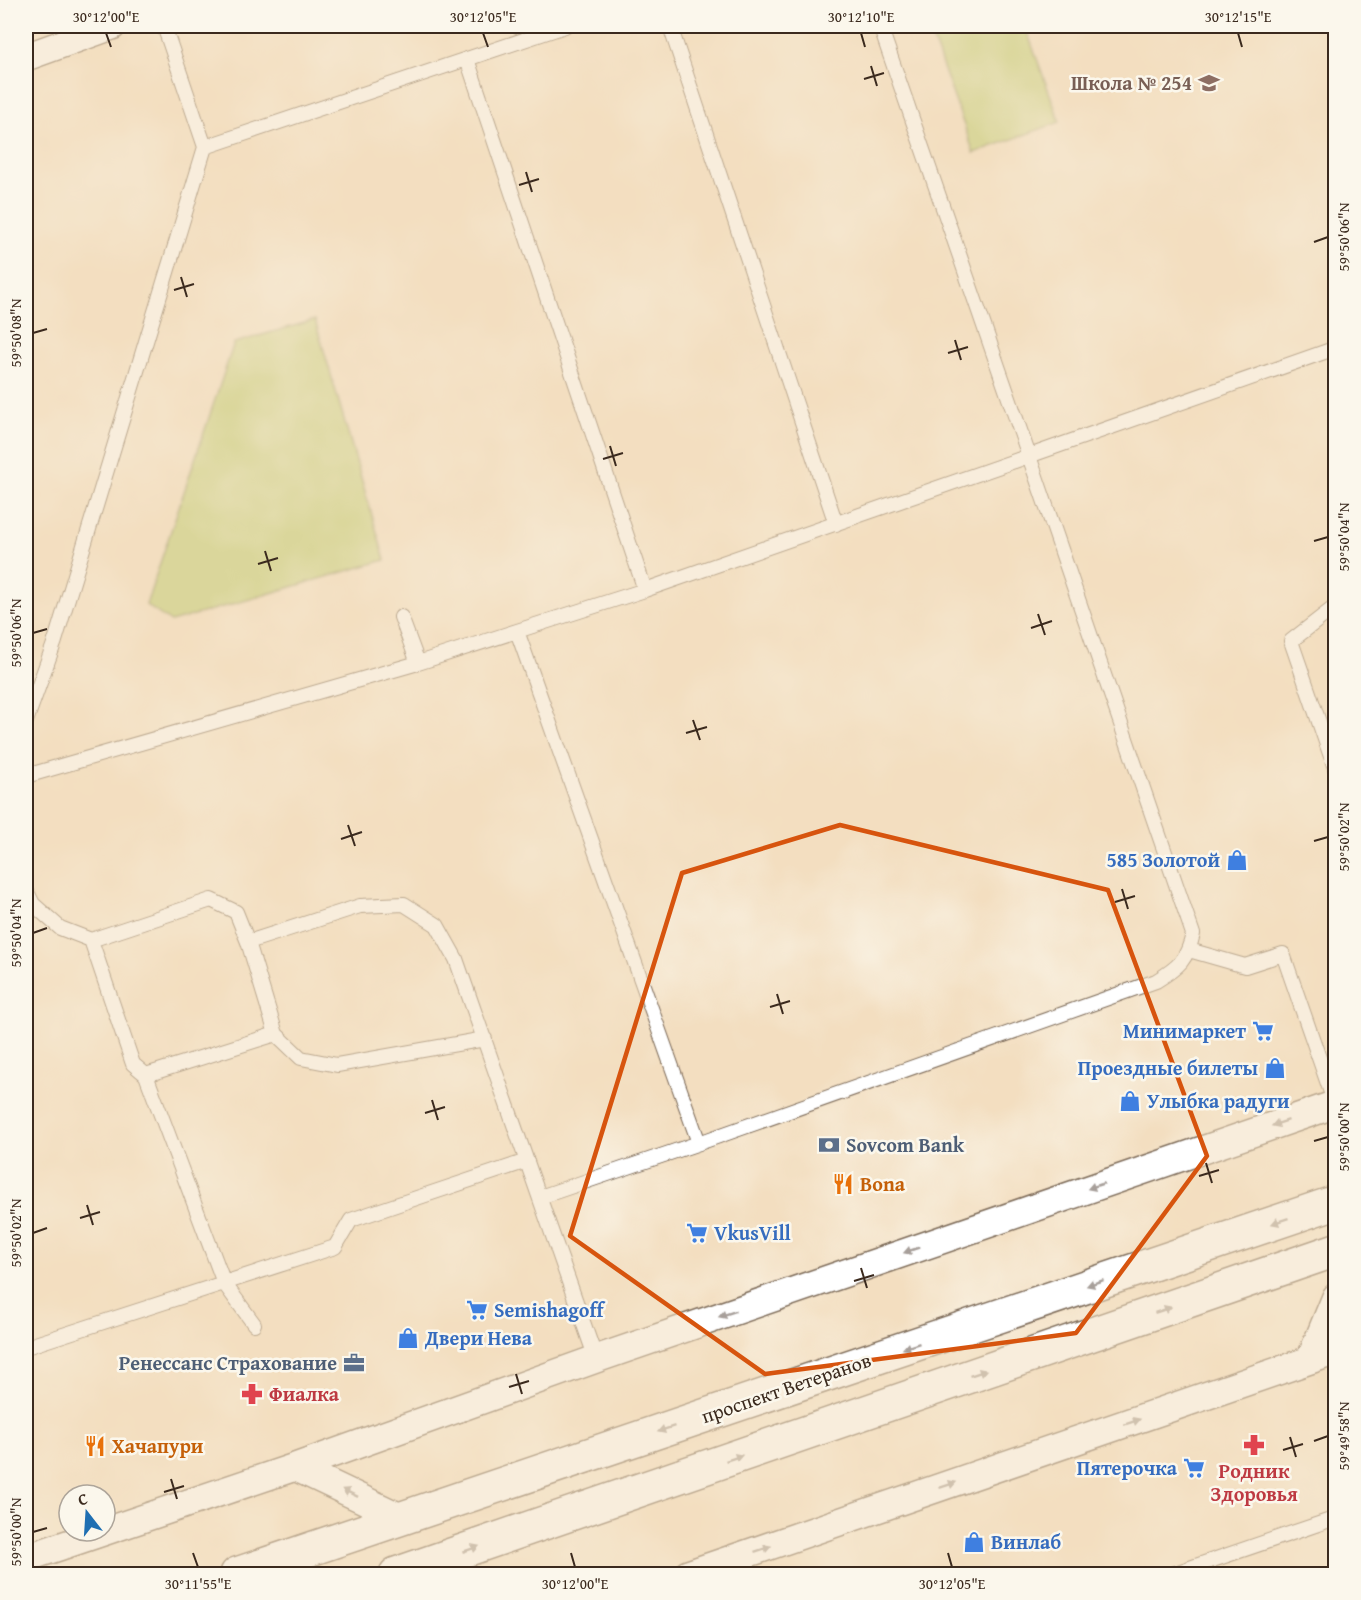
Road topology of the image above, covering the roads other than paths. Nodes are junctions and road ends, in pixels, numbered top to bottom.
1 (112, 26) edge
2 (164, 26) edge
3 (565, 26) edge
4 (670, 26) edge
5 (880, 26) edge
6 (26, 57) edge
7 (467, 59) junction
8 (205, 147) junction
9 (1335, 348) edge
10 (1029, 456) junction
11 (836, 524) junction
12 (645, 590) junction
13 (1335, 606) edge
14 (401, 617) dead end
15 (517, 631) junction
16 (418, 663) junction
17 (26, 721) edge
18 (1335, 771) edge
19 (26, 776) edge
20 (26, 890) edge
21 (91, 940) junction
22 (248, 942) junction
23 (1189, 950) junction
24 (276, 1034) junction
25 (485, 1040) junction
26 (146, 1076) junction
27 (1335, 1104) edge
28 (699, 1143) junction
29 (527, 1161) junction
30 (540, 1197) junction
31 (1335, 1202) edge
32 (1335, 1250) edge
33 (224, 1283) junction
34 (1335, 1297) edge
35 (254, 1324) dead end
36 (26, 1347) edge
37 (1323, 1356) edge
38 (596, 1359) junction
39 (295, 1467) junction
40 (402, 1518) junction
41 (1335, 1518) edge
42 (26, 1558) edge
43 (237, 1575) edge
44 (396, 1575) edge
45 (688, 1575) edge
46 (1172, 1575) edge

1 - 6 street
2 - 8 lane
3 - 7 lane
4 - 11 lane
5 - 10 lane
7 - 8 lane
7 - 12 lane
8 - 17 lane
9 - 10 lane
10 - 11 lane
10 - 23 lane
11 - 12 lane
12 - 15 lane
13 - 18 lane
14 - 16 lane
15 - 16 lane
15 - 28 lane
16 - 19 lane
20 - 21 lane
21 - 22 lane
21 - 26 lane
22 - 24 lane
22 - 25 lane
23 - 27 lane
23 - 28 lane
24 - 25 lane
24 - 26 lane
25 - 29 lane
26 - 33 lane
27 -> 38 street
28 - 30 lane
29 - 30 lane
29 - 33 lane
30 - 38 lane
31 -> 40 main road, проспект Ветеранов
44 -> 32 main road
33 - 35 lane
33 - 36 lane
34 - 37 street
45 -> 37 street
38 - 39 street
40 -> 39 street
39 - 42 street
40 - 43 main road, проспект Ветеранов
41 - 46 lane

